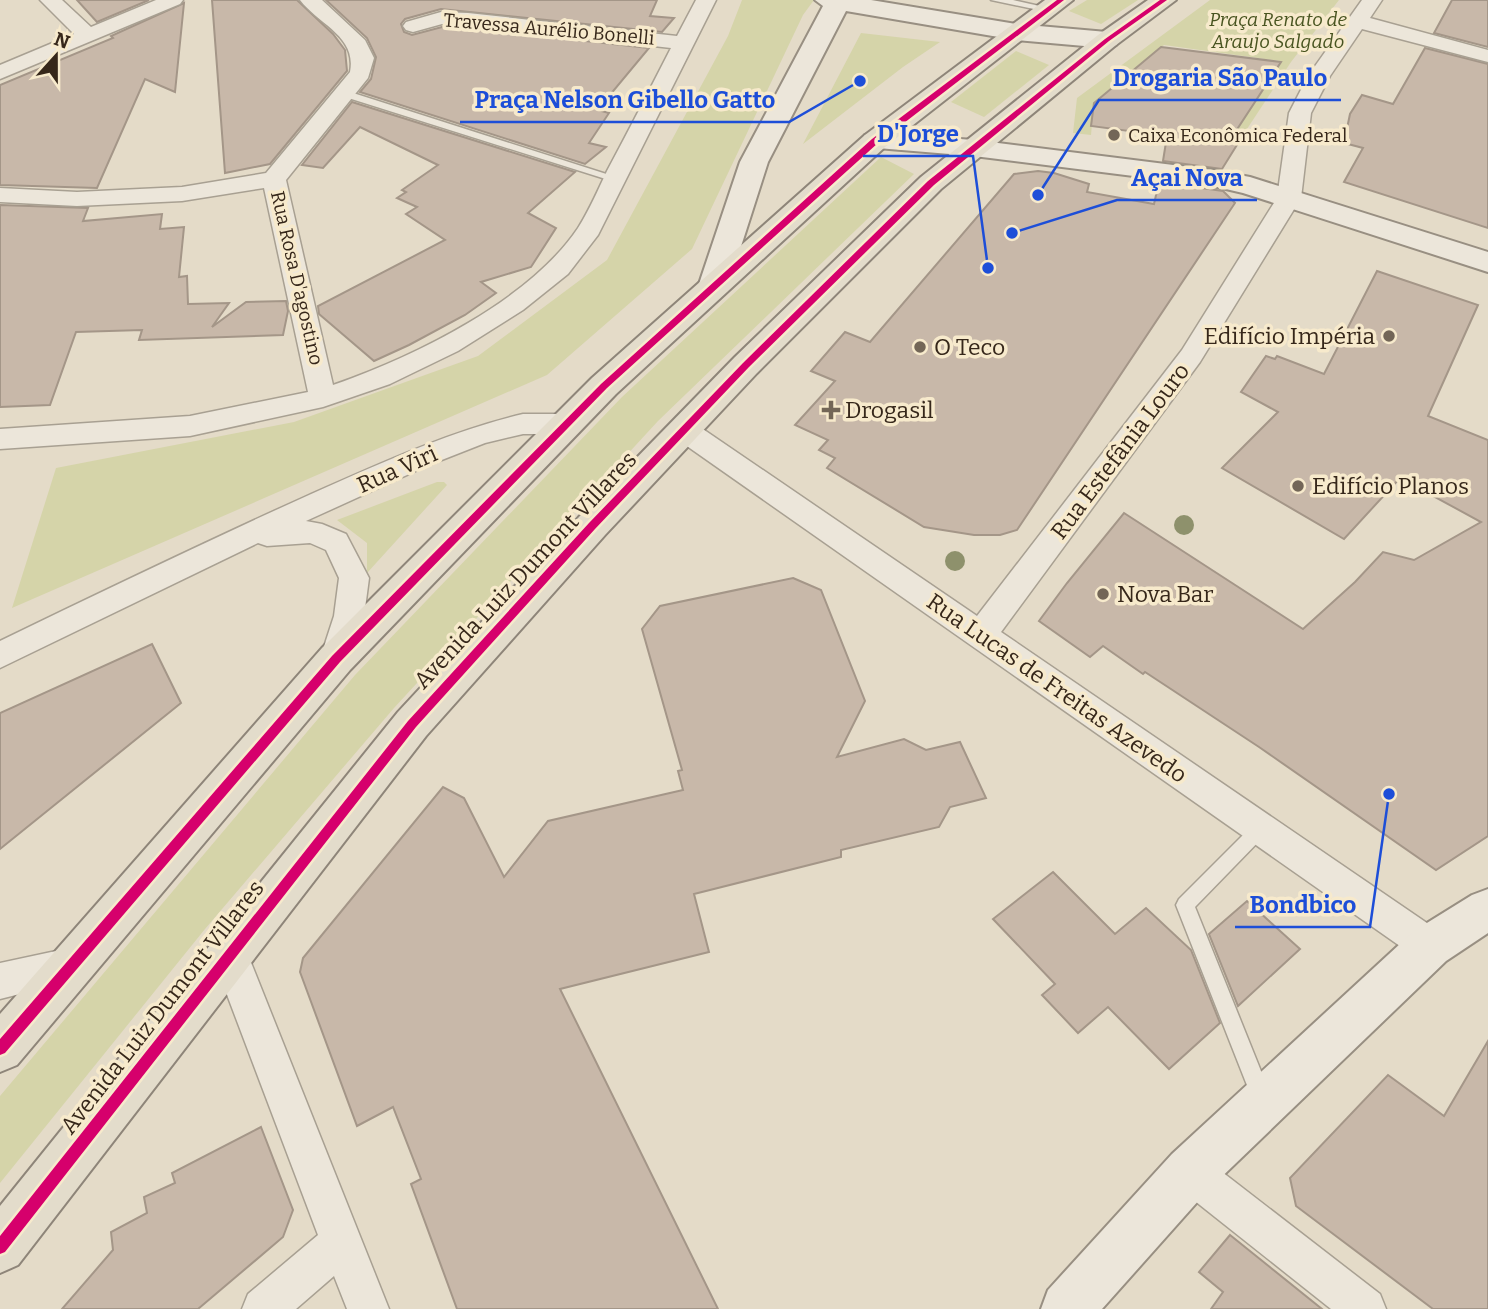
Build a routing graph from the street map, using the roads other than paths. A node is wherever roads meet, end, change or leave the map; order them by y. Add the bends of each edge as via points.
1 (50, 0) edge
2 (173, 0) edge
3 (310, 0) edge
4 (706, 0) edge
5 (996, 0) edge
6 (1164, 0) edge
7 (1372, 0) edge
8 (835, 1) edge
9 (1054, 5) edge
10 (1357, 21) junction
11 (413, 26) dead end
12 (1016, 32) junction
13 (88, 36) junction
14 (1107, 40) junction
15 (686, 43) junction
16 (1488, 56) edge
17 (0, 73) edge
18 (346, 94) junction
19 (874, 141) junction
20 (974, 148) junction
21 (274, 179) junction
22 (615, 179) junction
23 (0, 195) edge
24 (1289, 198) junction
25 (1488, 262) edge
26 (713, 287) junction
27 (323, 398) junction
28 (567, 424) junction
29 (684, 430) junction
30 (0, 439) edge
31 (235, 541) junction
32 (981, 635) junction
33 (0, 655) edge
34 (337, 659) junction
35 (1260, 829) junction
36 (1488, 909) edge
37 (1430, 946) junction
38 (230, 955) junction
39 (70, 966) junction
40 (0, 981) edge
41 (0, 1049) edge
42 (1264, 1102) junction
43 (1190, 1172) junction
44 (342, 1242) junction
45 (0, 1247) edge
46 (263, 1309) edge
47 (368, 1309) edge
48 (1067, 1309) edge
49 (1365, 1309) edge

1 - 13 street
2 - 13 street
3 - 18 street, Rua Rosa D'agostino via 358,44 363,58 360,74
4 - 15 street
5 - 9 lane
6 - 14 main road, Avenida Luiz Dumont Villares
7 - 10 street, Rua Estefânia Louro
8 - 12 street
8 - 26 street via 754,162
9 - 12 main road
10 - 16 street
10 - 24 street, Rua Estefânia Louro via 1320,74 1300,113
11 - 15 street, Travessa Aurélio Bonelli via 440,18 468,19
12 - 14 street
12 - 19 main road
13 - 17 street
14 - 20 main road, Avenida Luiz Dumont Villares
15 - 22 street
18 - 21 street, Rua Rosa D'agostino
18 - 22 lane
19 - 20 street
19 - 26 main road
20 - 24 street via 1213,178
20 - 29 main road, Avenida Luiz Dumont Villares via 906,207
21 - 23 street via 183,194 77,199
21 - 27 street, Rua Rosa D'agostino
22 - 27 street via 589,230 559,268 514,304 417,362
24 - 25 street
24 - 32 street, Rua Estefânia Louro via 1191,356
26 - 28 main road
27 - 30 street via 190,426
28 - 31 street, Rua Viri via 523,424 478,435
28 - 34 main road
29 - 32 street, Rua Lucas de Freitas Azevedo
29 - 38 main road, Avenida Luiz Dumont Villares via 412,724
31 - 33 street, Rua Viri
31 - 34 street, Rua Viri via 312,531 336,542 354,578
32 - 35 street, Rua Lucas de Freitas Azevedo
34 - 39 main road
35 - 37 street, Rua Lucas de Freitas Azevedo
35 - 42 lane via 1185,905
36 - 37 street
37 - 42 street
38 - 44 street
38 - 45 main road, Avenida Luiz Dumont Villares
39 - 40 street
39 - 41 main road
42 - 43 street
43 - 48 street
43 - 49 street
44 - 46 street
44 - 47 street

